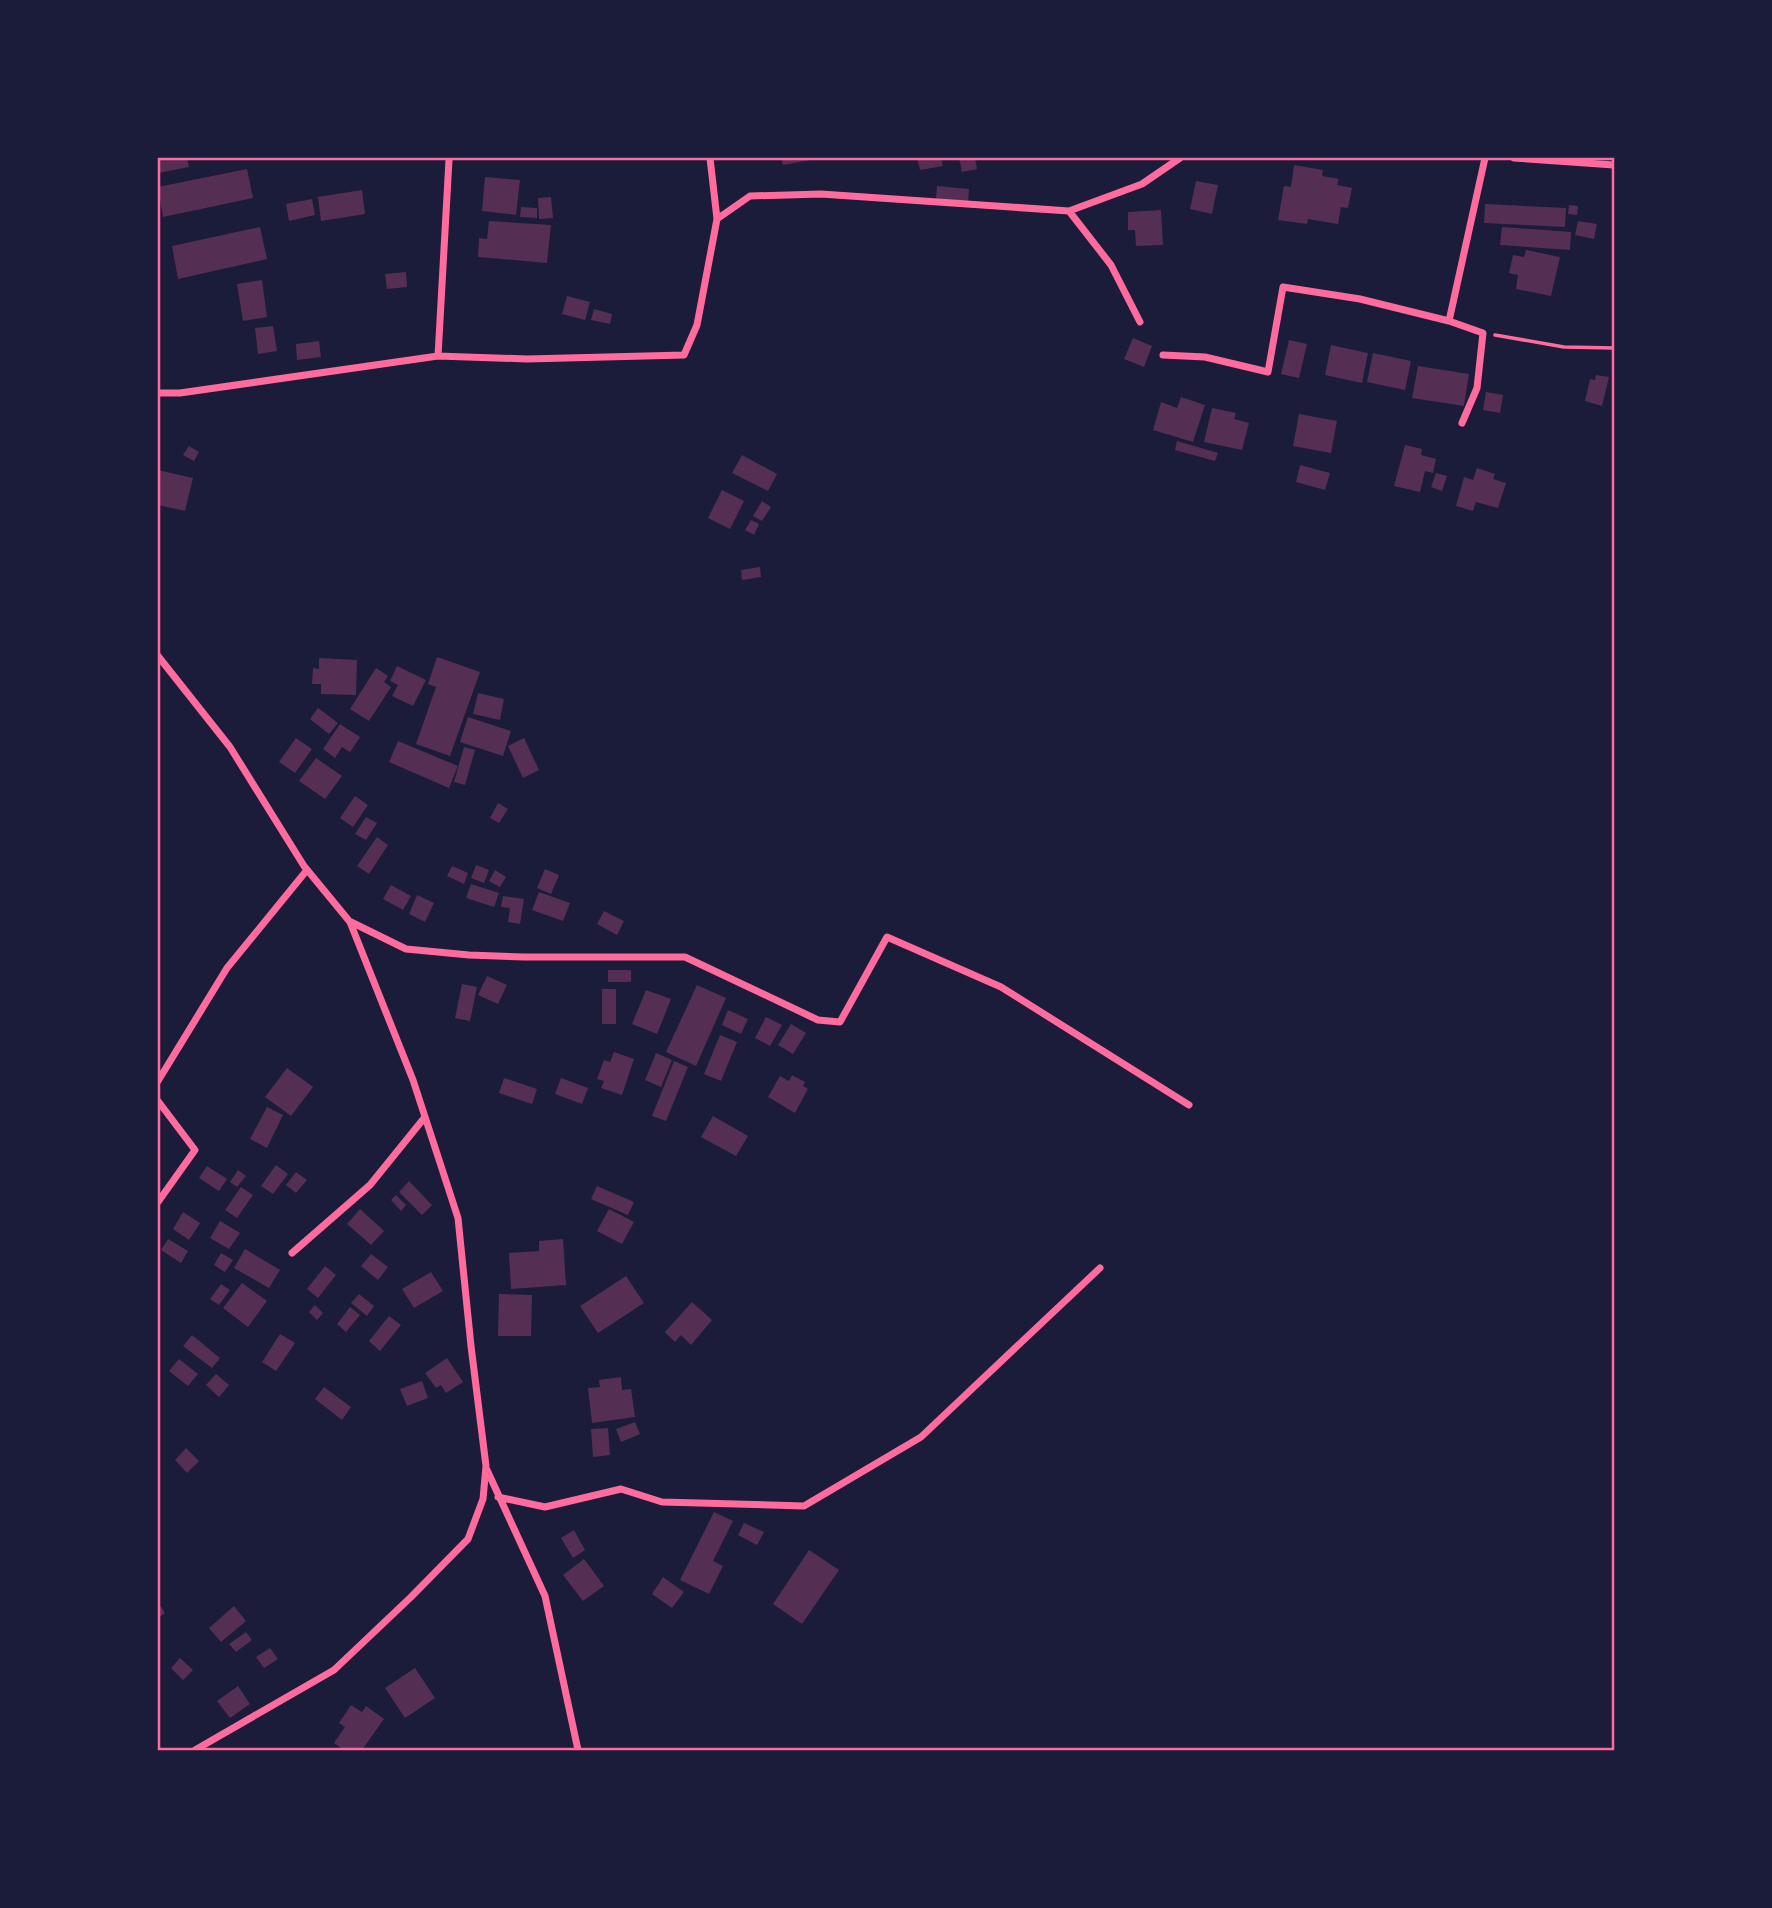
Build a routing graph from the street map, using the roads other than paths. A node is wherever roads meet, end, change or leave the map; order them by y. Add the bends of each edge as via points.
1 (710, 158) edge
2 (1180, 158) edge
3 (1485, 158) edge
4 (1514, 158) edge
5 (449, 160) dead end
6 (1615, 165) edge
7 (1069, 211) junction
8 (717, 219) junction
9 (1449, 321) junction
10 (1140, 322) dead end
11 (1163, 355) dead end
12 (438, 356) junction
13 (158, 393) edge
14 (1462, 423) dead end
15 (158, 656) edge
16 (307, 870) junction
17 (350, 922) junction
18 (158, 1081) edge
19 (158, 1101) edge
20 (1189, 1105) dead end
21 (425, 1117) junction
22 (158, 1202) edge
23 (292, 1253) dead end
24 (1100, 1268) dead end
25 (486, 1466) junction
26 (498, 1497) junction
27 (195, 1751) edge
28 (578, 1751) edge

1 - 8 street
2 - 7 street via 1142,184
3 - 9 street
4 - 6 street
5 - 12 street
7 - 8 street via 821,194 750,196
7 - 10 street via 1111,265
8 - 12 street via 697,325 684,355
9 - 11 street via 1360,299 1283,287 1268,372 1205,357
9 - 14 street via 1483,333 1477,388
12 - 13 street
15 - 16 street via 230,747
16 - 17 street
16 - 18 street via 227,968
17 - 20 street via 406,949 537,958 685,957 818,1020 841,1023 887,937 1001,987
17 - 21 street
19 - 22 street via 195,1150
21 - 23 street via 370,1185
21 - 25 street via 458,1217
24 - 26 street via 921,1437 804,1506 662,1502 621,1489 545,1507
25 - 26 street
25 - 27 street via 483,1499 468,1539 411,1597 334,1670
26 - 28 street via 545,1596

